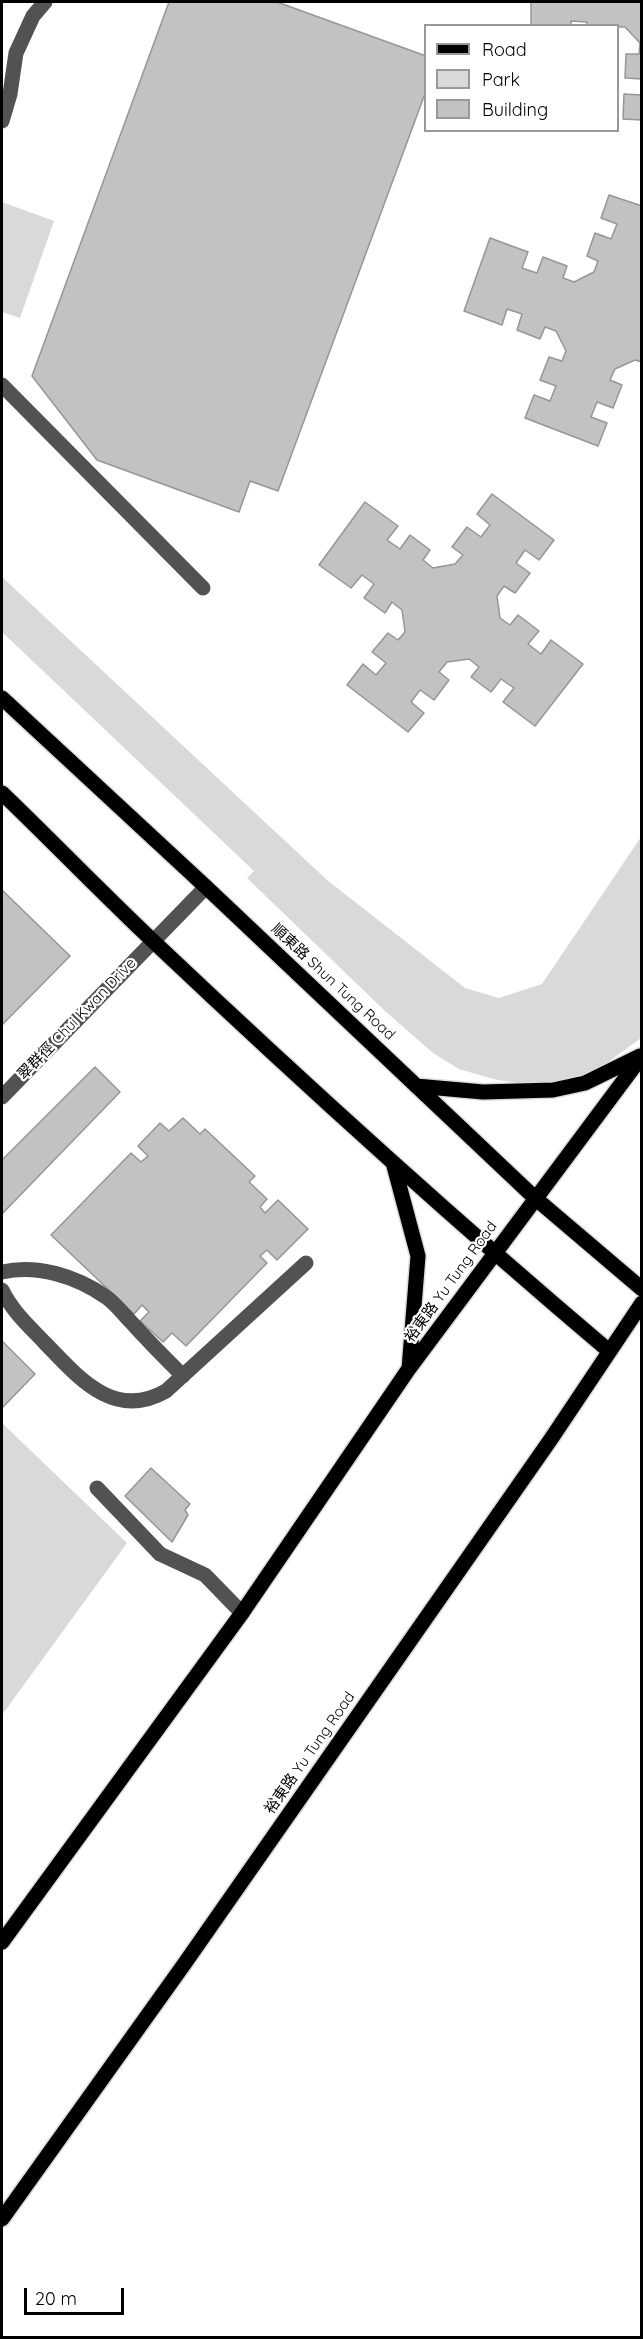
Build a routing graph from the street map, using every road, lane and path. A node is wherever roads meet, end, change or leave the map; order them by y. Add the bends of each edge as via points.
1 (45, 2) edge
2 (2, 121) edge
3 (2, 385) edge
4 (203, 588) dead end
5 (2, 698) edge
6 (2, 793) edge
7 (206, 886) junction
8 (152, 941) junction
9 (642, 1055) edge
10 (416, 1086) junction
11 (2, 1097) edge
12 (394, 1166) junction
13 (536, 1198) junction
14 (495, 1255) junction
15 (306, 1263) dead end
16 (2, 1272) edge
17 (642, 1289) edge
18 (2, 1290) edge
19 (642, 1303) edge
20 (609, 1351) junction
21 (408, 1370) junction
22 (183, 1376) junction
23 (97, 1488) dead end
24 (242, 1613) junction
25 (2, 1942) edge
26 (2, 2219) edge

1 - 2 street via 33,16 16,53
3 - 4 street
5 - 7 main road, 順東路 Shun Tung Road
6 - 8 main road
7 - 8 street, 翠群徑 Chui Kwan Drive
7 - 10 main road, 順東路 Shun Tung Road
8 - 11 street, 翠群徑 Chui Kwan Drive
8 - 12 main road
9 - 10 main road via 585,1083 553,1090 483,1092
9 - 13 main road, 裕東路 Yu Tung Road
10 - 13 main road, 順東路 Shun Tung Road
12 - 14 main road
12 - 21 main road via 418,1256
13 - 14 main road, 裕東路 Yu Tung Road
13 - 17 main road, 順東路 Shun Tung Road
14 - 20 main road
14 - 21 main road, 裕東路 Yu Tung Road
15 - 22 street
16 - 22 street via 35,1269 82,1283 108,1298
18 - 22 street via 11,1307 84,1383 107,1396 120,1400 154,1397
19 - 20 main road, 裕東路 Yu Tung Road
20 - 26 main road, 裕東路 Yu Tung Road via 206,1934
21 - 24 main road, 裕東路 Yu Tung Road
23 - 24 street via 160,1554 205,1575
24 - 25 main road, 裕東路 Yu Tung Road

